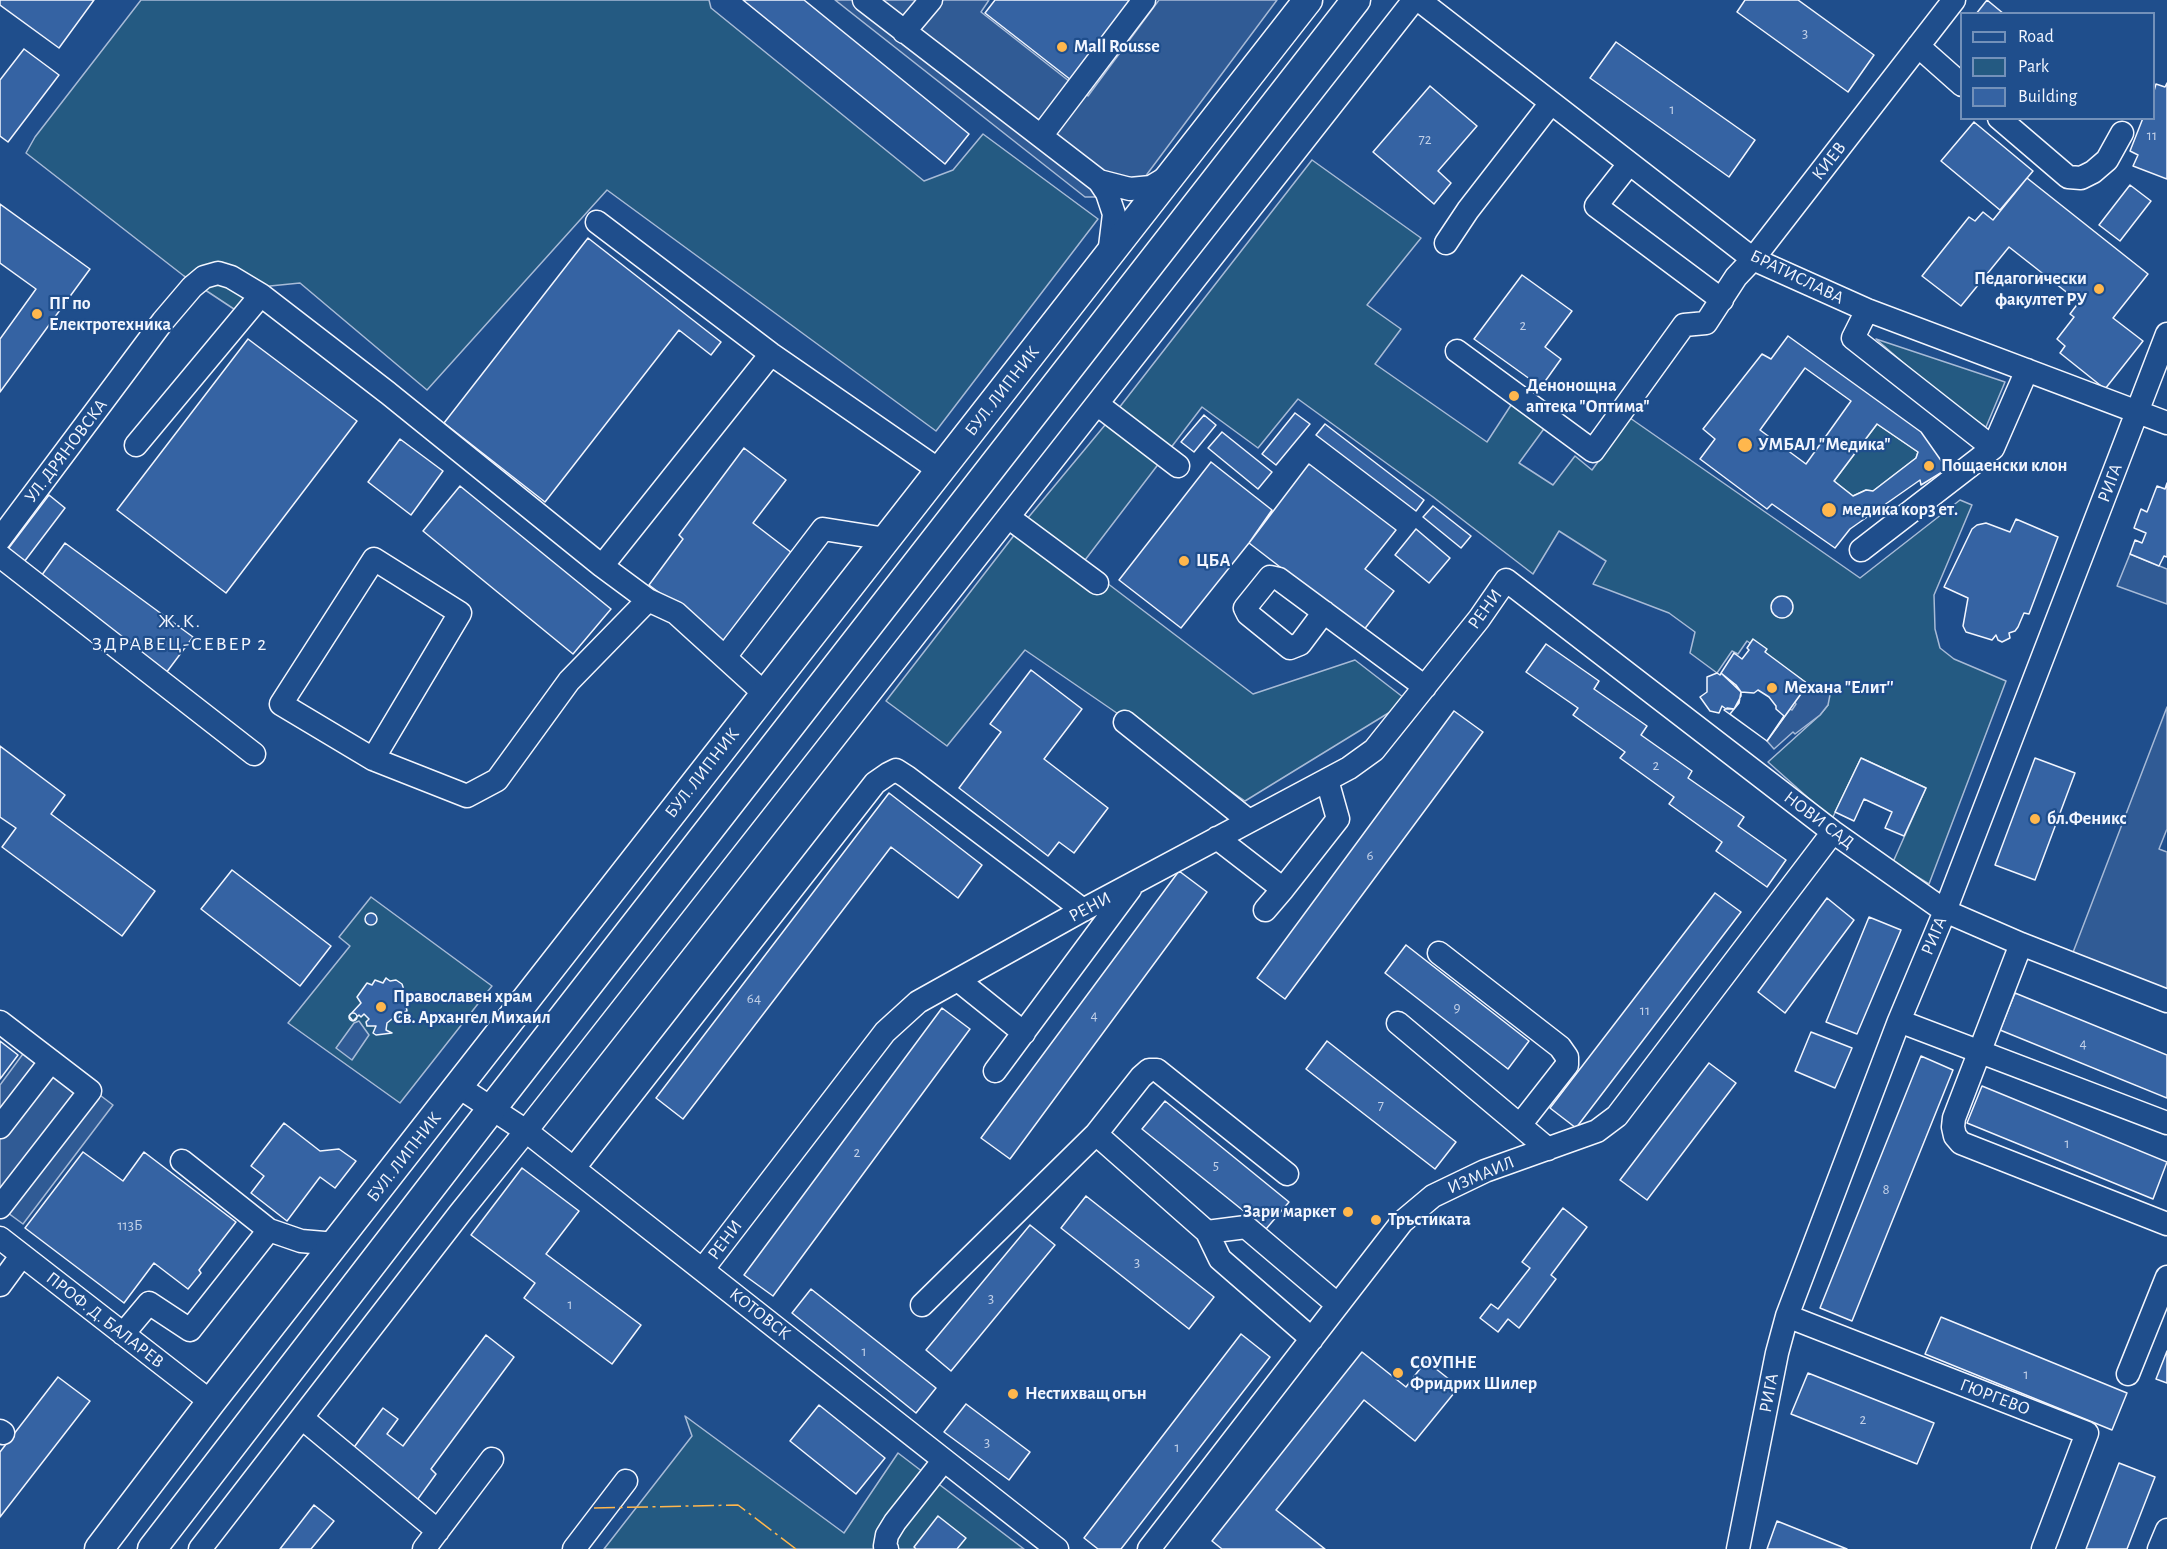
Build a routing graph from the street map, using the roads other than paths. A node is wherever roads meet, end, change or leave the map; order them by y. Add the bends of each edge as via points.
1 (864, 0) edge
2 (931, 0) edge
3 (1144, 0) edge
4 (1308, 0) edge
5 (1356, 0) edge
6 (1416, 0) edge
7 (1954, 0) edge
8 (904, 32) junction
9 (1918, 46) junction
10 (1960, 83) edge
11 (1551, 103) junction
12 (2001, 120) edge
13 (2122, 133) dead end
14 (1041, 136) junction
15 (1629, 164) junction
16 (1172, 174) junction
17 (1099, 181) junction
18 (597, 222) dead end
19 (1446, 243) dead end
20 (1109, 255) junction
21 (1753, 259) junction
22 (261, 295) junction
23 (1722, 300) junction
24 (1867, 310) junction
25 (2167, 334) edge
26 (1457, 351) dead end
27 (771, 354) junction
28 (2027, 370) junction
29 (1097, 404) junction
30 (2137, 412) junction
31 (2167, 423) edge
32 (136, 445) dead end
33 (1993, 448) junction
34 (1178, 466) dead end
35 (939, 470) junction
36 (1008, 517) junction
37 (0, 539) edge
38 (886, 539) junction
39 (1861, 550) dead end
40 (0, 556) edge
41 (603, 566) junction
42 (1506, 580) joint
43 (1097, 583) dead end
44 (648, 600) junction
45 (1324, 612) dead end
46 (725, 657) junction
47 (1425, 687) junction
48 (764, 693) junction
49 (1125, 722) dead end
50 (254, 754) dead end
51 (374, 759) junction
52 (1327, 780) junction
53 (1249, 821) junction
54 (1833, 832) junction
55 (1217, 838) junction
56 (1135, 883) junction
57 (1283, 889) junction
58 (1083, 910) junction
59 (1265, 910) dead end
60 (1945, 911) junction
61 (2021, 944) junction
62 (1439, 953) dead end
63 (958, 980) junction
64 (2167, 1001) edge
65 (1899, 1021) junction
66 (0, 1022) edge
67 (1398, 1023) dead end
68 (1024, 1033) junction
69 (1979, 1052) junction
70 (51, 1061) junction
71 (995, 1071) dead end
72 (459, 1087) junction
73 (492, 1107) junction
74 (2167, 1122) edge
75 (1520, 1125) junction
76 (0, 1127) edge
77 (526, 1131) junction
78 (1096, 1134) junction
79 (1548, 1149) junction
80 (182, 1161) dead end
81 (574, 1168) junction
82 (1287, 1174) dead end
83 (7, 1183) edge
84 (0, 1208) edge
85 (2167, 1224) edge
86 (269, 1230) junction
87 (1207, 1232) junction
88 (0, 1238) edge
89 (336, 1244) junction
90 (22, 1255) junction
91 (703, 1269) junction
92 (2167, 1277) edge
93 (0, 1285) edge
94 (922, 1305) dead end
95 (1338, 1305) junction
96 (1787, 1316) junction
97 (123, 1334) junction
98 (1312, 1339) junction
99 (2128, 1374) dead end
100 (211, 1402) junction
101 (302, 1418) junction
102 (492, 1459) dead end
103 (944, 1460) junction
104 (626, 1480) dead end
105 (2167, 1530) edge
106 (438, 1531) junction
107 (160, 1546) edge
108 (99, 1549) edge
109 (201, 1549) edge
110 (424, 1549) edge
111 (574, 1549) edge
112 (887, 1549) edge
113 (1057, 1549) edge
114 (1149, 1549) edge
115 (1738, 1549) edge
116 (2043, 1549) edge
117 (2160, 1549) edge

1 - 8 street
2 - 8 street
3 - 14 street
4 - 16 main road, БУЛ. ЛИПНИК
5 - 73 main road
6 - 11 street, БРАТИСЛАВА
6 - 29 street
7 - 9 street, КИЕВ
8 - 14 street
9 - 10 street
9 - 21 street, КИЕВ
11 - 15 street, БРАТИСЛАВА
11 - 19 street
12 - 13 street via 2068,177 2081,178 2093,172 2107,160
14 - 17 street
15 - 21 street, БРАТИСЛАВА
15 - 23 street via 1596,206
16 - 17 street via 1151,187 1130,189
16 - 20 main road, БУЛ. ЛИПНИК
17 - 20 street via 1114,214
18 - 27 street
20 - 35 main road, БУЛ. ЛИПНИК
21 - 23 street, КИЕВ
21 - 24 street, БРАТИСЛАВА
22 - 32 street
22 - 37 street, УЛ. ДРЯНОВСКА via 218,273 204,277 192,287 131,362
22 - 41 street, УЛ. ДРЯНОВСКА
23 - 26 street, КИЕВ via 1706,323 1684,325 1593,451
24 - 28 street, БРАТИСЛАВА
24 - 33 street via 1853,338
25 - 30 street, РИГА
27 - 35 street
27 - 41 street
28 - 30 street, БРАТИСЛАВА
28 - 33 street
29 - 34 street
29 - 36 street
30 - 31 street, БРАТИСЛАВА
30 - 60 street, РИГА
33 - 39 street
35 - 38 main road, БУЛ. ЛИПНИК
36 - 43 street
36 - 77 street
38 - 46 street via 823,529
38 - 48 main road, БУЛ. ЛИПНИК
40 - 50 street
41 - 44 street, УЛ. ДРЯНОВСКА
42 - 47 street, РЕНИ
42 - 54 street, НОВИ САД
44 - 46 street, УЛ. ДРЯНОВСКА via 676,613
44 - 51 street via 569,681 497,780 467,796
45 - 47 street
46 - 48 street, УЛ. ДРЯНОВСКА
47 - 52 street, РЕНИ via 1374,750
48 - 72 main road, БУЛ. ЛИПНИК
49 - 53 street
51 - 51 street via 281,704 374,559 460,613
52 - 53 street, РЕНИ
52 - 57 street via 1338,819
53 - 55 street, РЕНИ
54 - 60 street, НОВИ САД
54 - 79 street, ИЗМАИЛ via 1617,1116 1598,1131
55 - 56 street, РЕНИ
55 - 57 street
56 - 58 street, РЕНИ
56 - 68 street
57 - 59 street
58 - 63 street, РЕНИ
58 - 81 street via 907,777 896,770 888,774 875,783
60 - 61 street, НОВИ САД
60 - 65 street, РИГА
61 - 64 street, НОВИ САД
61 - 69 street
62 - 75 street via 1560,1047 1567,1057 1567,1065
63 - 68 street
63 - 91 street, РЕНИ via 918,1002 885,1032
65 - 69 street
65 - 96 street, РИГА
66 - 70 street
67 - 75 street
68 - 71 street
69 - 74 street
69 - 85 street via 1954,1118 1955,1136 1961,1143
70 - 76 street
70 - 83 street via 90,1091
72 - 73 street, КОТОВСК
72 - 89 main road, БУЛ. ЛИПНИК
73 - 77 street, КОТОВСК
73 - 107 main road
75 - 79 street
77 - 81 street, КОТОВСК
77 - 101 street
78 - 82 street via 1142,1077 1149,1070 1157,1070
78 - 87 street
78 - 94 street
79 - 95 street, ИЗМАИЛ via 1485,1170 1433,1196 1402,1222
80 - 86 street
81 - 91 street, КОТОВСК
83 - 84 street
86 - 89 street via 301,1241
86 - 97 street via 190,1330 148,1303
87 - 95 street via 1245,1227
87 - 98 street via 1220,1259
88 - 90 street, ПРОФ. Д. БАЛАРЕВ
89 - 100 main road, БУЛ. ЛИПНИК
90 - 93 street
90 - 97 street, ПРОФ. Д. БАЛАРЕВ
91 - 103 street, КОТОВСК
92 - 99 street
95 - 98 street, ИЗМАИЛ
96 - 115 street, РИГА
96 - 116 street, ГЮРГЕВО via 2087,1433
97 - 100 street, ПРОФ. Д. БАЛАРЕВ
98 - 114 street, ИЗМАИЛ
100 - 108 main road, БУЛ. ЛИПНИК
101 - 106 street
101 - 109 street
102 - 106 street
103 - 112 street via 895,1522 887,1535
103 - 113 street, КОТОВСК
104 - 111 street
105 - 117 street
106 - 110 street

